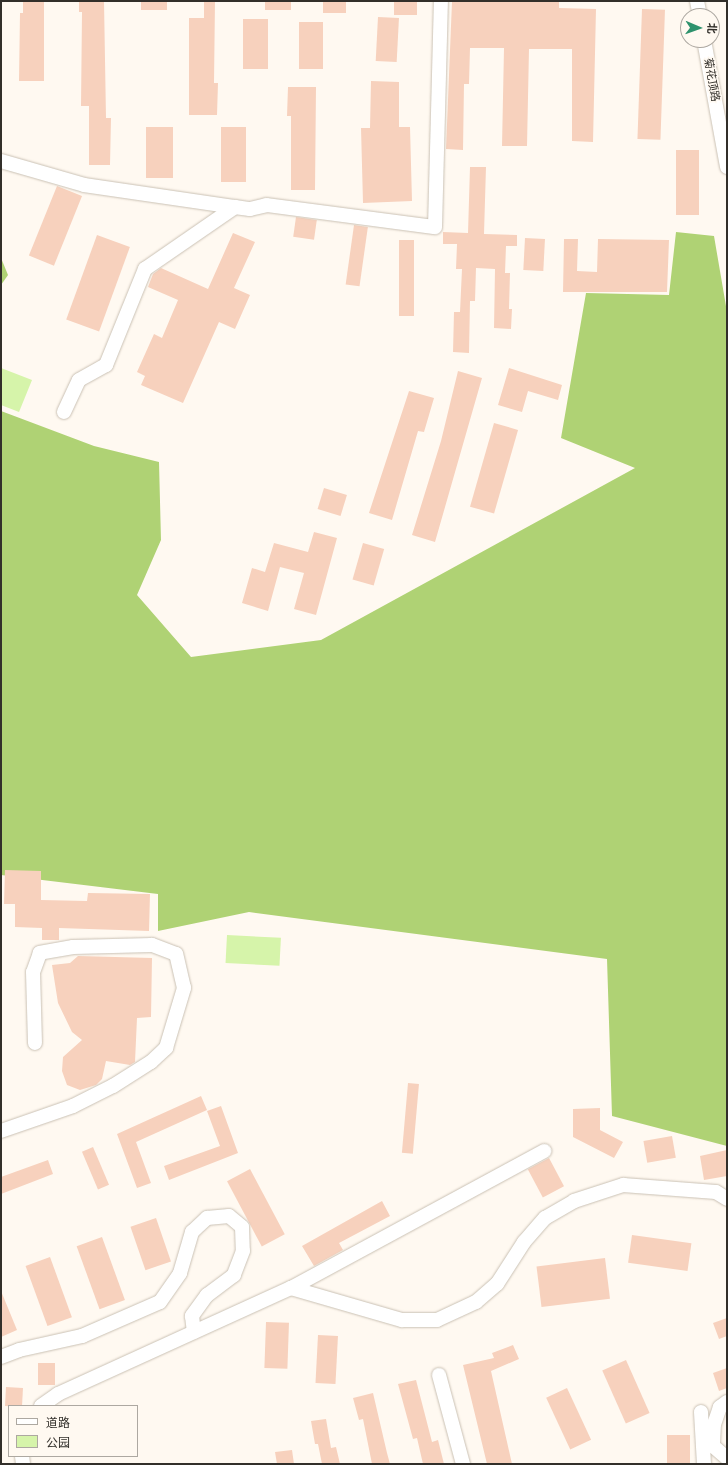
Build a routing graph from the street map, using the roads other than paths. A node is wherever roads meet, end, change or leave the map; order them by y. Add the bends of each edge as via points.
1 (441, 1) edge
2 (705, 48) edge
3 (1, 161) edge
4 (727, 167) edge
5 (235, 207) junction
6 (64, 412) dead end
7 (34, 1043) dead end
8 (3, 1127) edge
9 (544, 1151) dead end
10 (727, 1199) edge
11 (291, 1288) junction
12 (194, 1332) junction
13 (1, 1357) edge
14 (439, 1375) dead end
15 (727, 1402) edge
16 (42, 1405) edge
17 (701, 1412) dead end
18 (727, 1458) edge
19 (462, 1464) edge
20 (704, 1464) edge

1 - 5 street via 435,227 267,205 250,209
2 - 4 street, 菊花顶路
3 - 5 street via 84,185
5 - 6 street via 145,269 106,365 79,380
7 - 8 street via 33,972 40,954 73,947 152,945 176,954 184,988 166,1048 151,1062 113,1086 73,1106
9 - 11 street
10 - 11 street via 716,1192 624,1185 574,1201 545,1218 524,1242 496,1284 476,1302 437,1320 402,1320
11 - 12 street
12 - 13 street via 192,1316 208,1296 234,1275 243,1251 242,1226 229,1216 207,1218 192,1232 180,1273 160,1302 82,1336 19,1350
12 - 16 street via 58,1394
14 - 19 street
15 - 18 street via 720,1407 714,1424 713,1446
17 - 20 street

